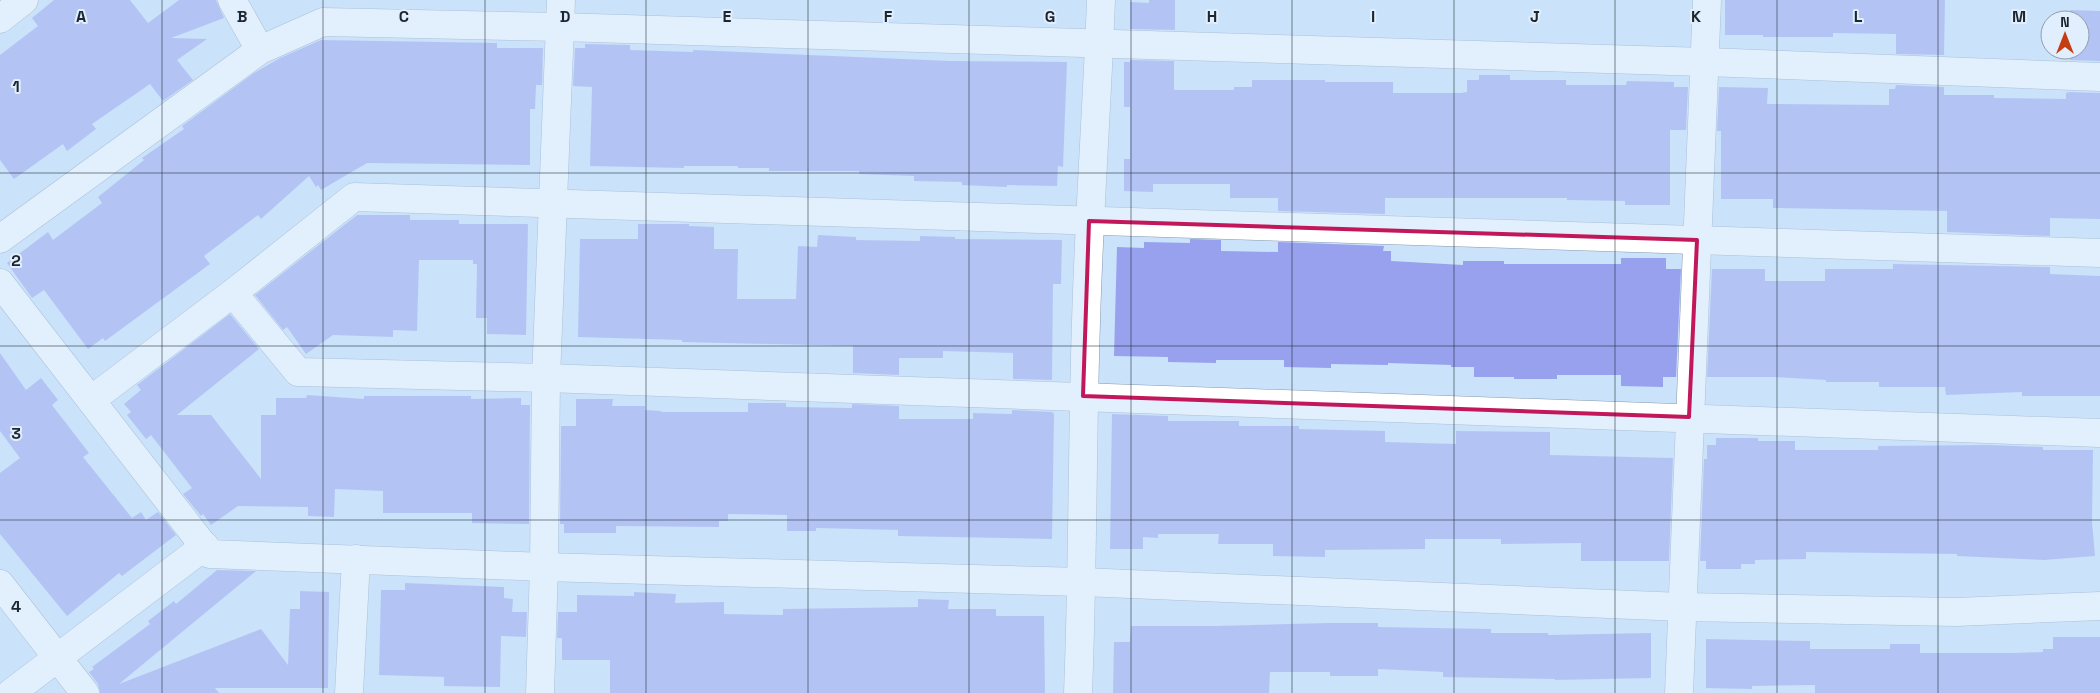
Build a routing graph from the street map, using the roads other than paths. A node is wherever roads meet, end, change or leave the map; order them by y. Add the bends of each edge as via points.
1 (24, 0) edge
2 (232, 0) edge
3 (561, 0) edge
4 (1101, 0) edge
5 (1707, 0) edge
6 (0, 19) edge
7 (560, 27) junction
8 (1099, 44) junction
9 (260, 50) junction
10 (1705, 62) junction
11 (2100, 77) edge
12 (554, 204) junction
13 (1089, 221) junction
14 (0, 239) edge
15 (1697, 240) junction
16 (2100, 253) edge
17 (0, 283) edge
18 (233, 293) junction
19 (546, 378) junction
20 (1084, 396) junction
21 (91, 400) junction
22 (1689, 418) junction
23 (2100, 433) edge
24 (205, 546) junction
25 (356, 560) junction
26 (544, 567) junction
27 (1082, 582) junction
28 (0, 584) edge
29 (2100, 606) edge
30 (1682, 607) junction
31 (57, 657) junction
32 (11, 693) edge
33 (85, 693) edge
34 (350, 693) edge
35 (540, 693) edge
36 (1078, 693) edge
37 (1679, 693) edge

1 - 6 street
2 - 9 street
3 - 7 street
4 - 8 street
5 - 10 street
7 - 8 street
7 - 9 street via 323,22
7 - 12 street
8 - 10 street
8 - 13 street
9 - 14 street
10 - 11 street
10 - 15 street
12 - 13 street
12 - 18 street via 354,196
12 - 19 street
13 - 15 street
13 - 20 street
15 - 16 street
15 - 22 street
17 - 21 street
18 - 19 street via 298,372
18 - 21 street
19 - 20 street
19 - 26 street
20 - 22 street
20 - 27 street
21 - 24 street
22 - 23 street
22 - 30 street
24 - 25 street via 210,554
24 - 31 street
25 - 26 street
25 - 34 street
26 - 27 street
26 - 35 street
27 - 30 street
27 - 36 street
28 - 31 street
29 - 30 street via 1956,612
30 - 37 street
31 - 32 street
31 - 33 street

